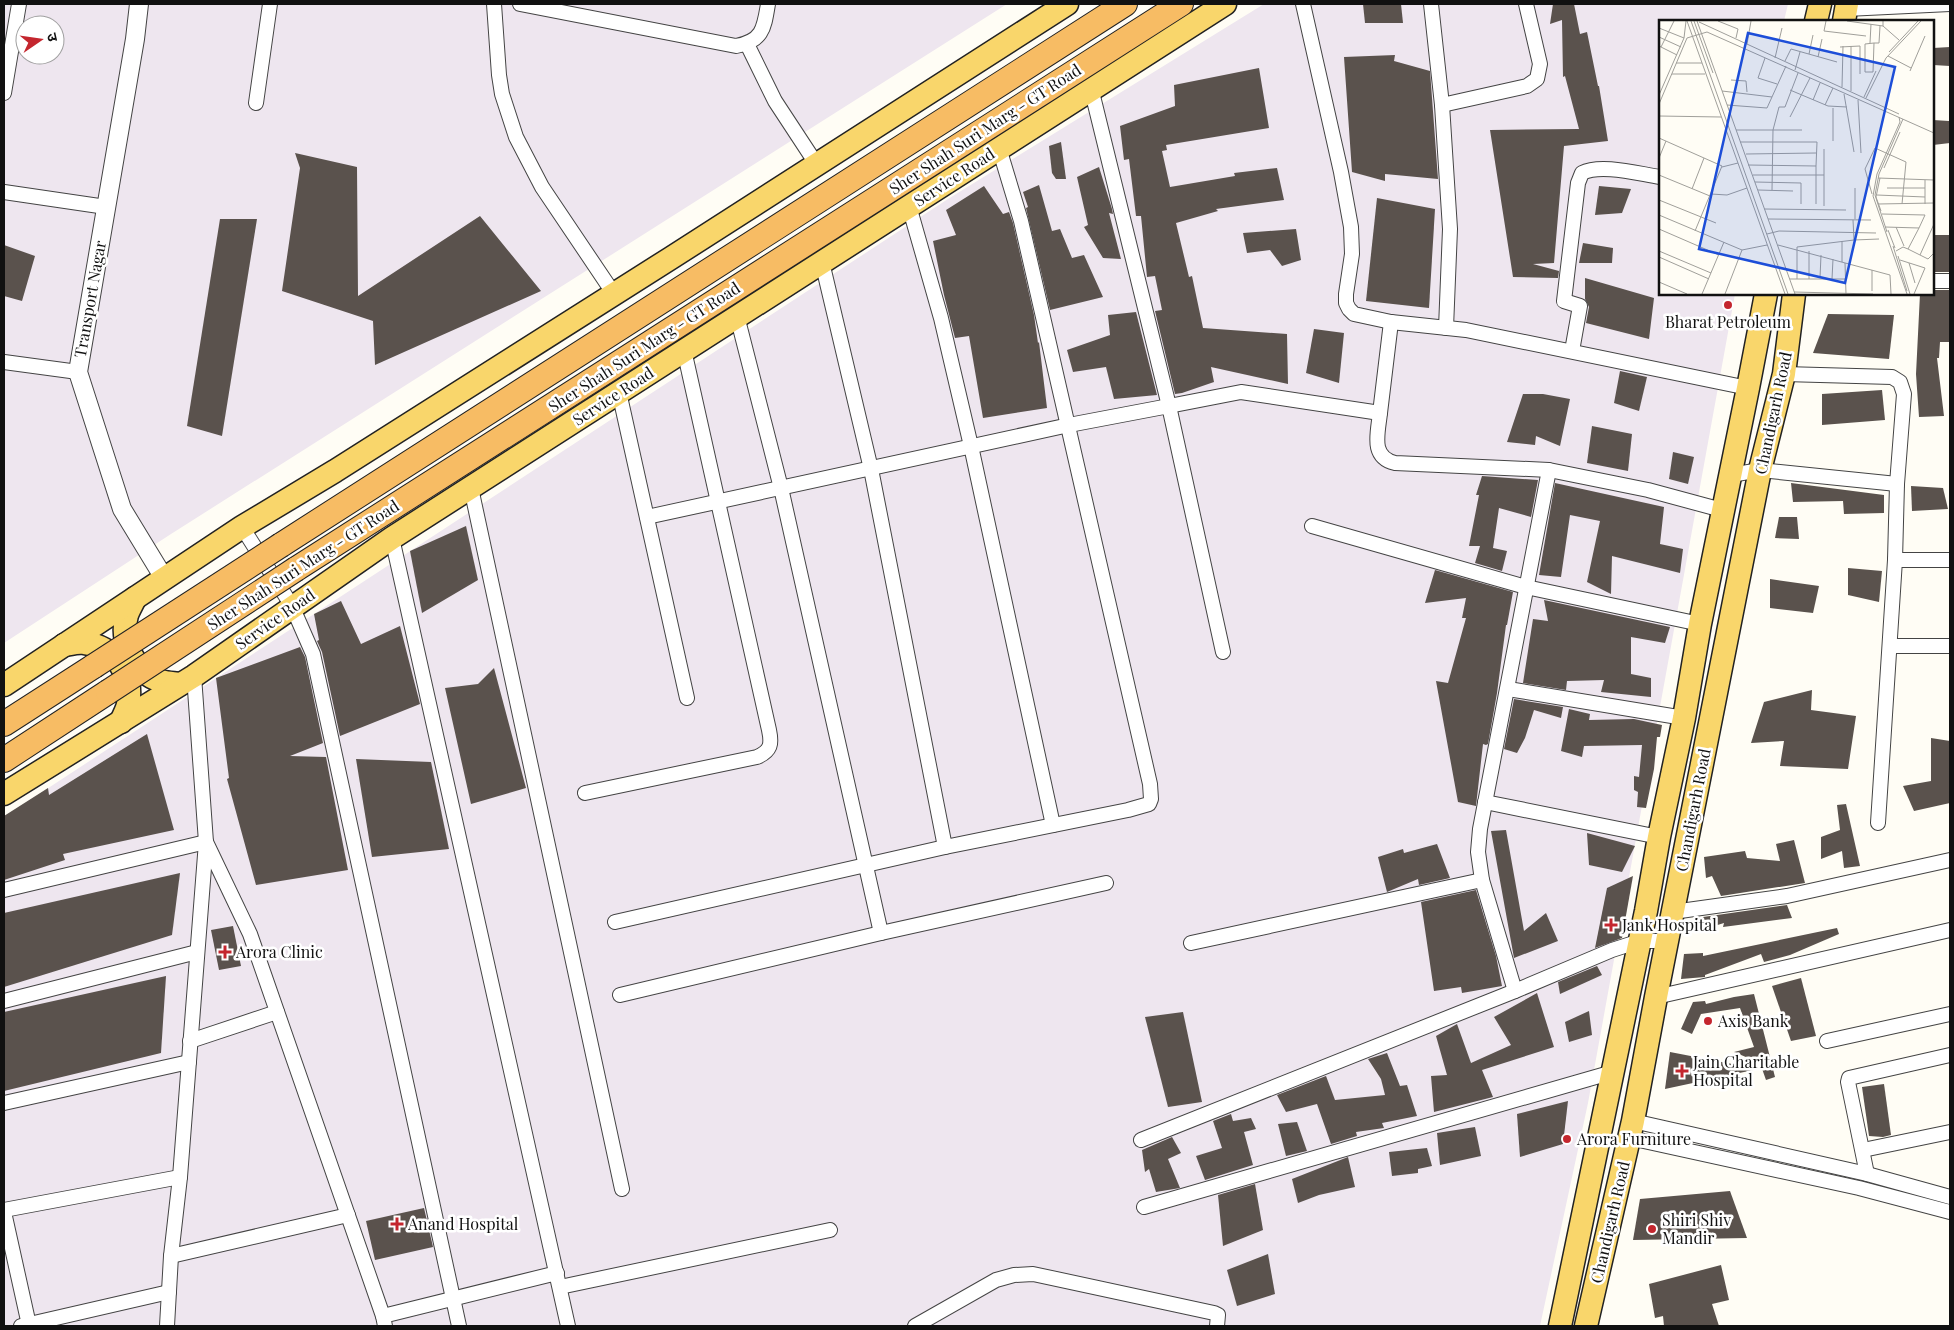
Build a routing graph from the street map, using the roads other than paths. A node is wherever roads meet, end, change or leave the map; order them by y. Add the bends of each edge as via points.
1 (19, 4) edge
2 (140, 4) edge
3 (270, 4) edge
4 (494, 4) edge
5 (520, 4) edge
6 (768, 4) edge
7 (1067, 4) edge
8 (1126, 4) edge
9 (1181, 4) edge
10 (1226, 4) edge
11 (1303, 4) edge
12 (1431, 4) edge
13 (1526, 4) edge
14 (1820, 4) edge
15 (1950, 4) edge
16 (1846, 11) edge
17 (1816, 20) edge
18 (747, 44) junction
19 (1091, 88) junction
20 (4, 93) edge
21 (256, 103) dead end
22 (1442, 105) junction
23 (999, 148) junction
24 (817, 165) junction
25 (1659, 177) edge
26 (4, 192) edge
27 (909, 206) junction
28 (106, 207) junction
29 (822, 262) junction
30 (1934, 281) edge
31 (1950, 281) edge
32 (614, 294) junction
33 (1766, 295) edge
34 (1794, 295) edge
35 (738, 316) junction
36 (1391, 322) junction
37 (1446, 328) junction
38 (684, 350) junction
39 (1572, 351) junction
40 (4, 362) edge
41 (78, 372) junction
42 (1784, 374) junction
43 (1748, 388) junction
44 (619, 392) junction
45 (1169, 406) junction
46 (1380, 413) junction
47 (1069, 425) junction
48 (971, 446) junction
49 (871, 469) junction
50 (1549, 470) junction
51 (1760, 470) junction
52 (1731, 475) junction
53 (1897, 484) junction
54 (471, 488) junction
55 (781, 488) junction
56 (719, 501) junction
57 (1722, 510) junction
58 (647, 517) junction
59 (1312, 526) dead end
60 (242, 527) junction
61 (392, 538) junction
62 (1895, 560) junction
63 (1950, 560) edge
64 (164, 578) junction
65 (1526, 587) junction
66 (135, 598) junction
67 (292, 606) junction
68 (1700, 624) junction
69 (64, 645) junction
70 (1890, 646) junction
71 (1950, 646) edge
72 (1223, 652) dead end
73 (187, 680) junction
74 (4, 685) edge
75 (1508, 689) junction
76 (687, 698) dead end
77 (1684, 718) junction
78 (120, 722) junction
79 (4, 724) edge
80 (4, 760) edge
81 (584, 793) dead end
82 (4, 794) edge
83 (1485, 802) junction
84 (1878, 823) dead end
85 (1053, 825) junction
86 (1659, 837) junction
87 (206, 842) junction
88 (945, 847) junction
89 (1950, 860) edge
90 (865, 866) junction
91 (1482, 880) junction
92 (1106, 883) dead end
93 (4, 890) edge
94 (1672, 912) junction
95 (615, 922) dead end
96 (1950, 930) edge
97 (881, 933) junction
98 (1640, 941) junction
99 (1667, 941) junction
100 (1191, 943) dead end
101 (197, 952) junction
102 (1515, 991) junction
103 (620, 995) dead end
104 (1656, 997) junction
105 (4, 1001) edge
106 (277, 1012) junction
107 (1950, 1014) edge
108 (190, 1041) junction
109 (1827, 1041) dead end
110 (1950, 1055) edge
111 (189, 1062) junction
112 (1613, 1072) junction
113 (4, 1103) edge
114 (1631, 1130) junction
115 (1950, 1132) edge
116 (1141, 1140) dead end
117 (1863, 1150) junction
118 (1867, 1174) junction
119 (180, 1177) junction
120 (622, 1189) dead end
121 (1950, 1197) edge
122 (1144, 1207) dead end
123 (4, 1211) edge
124 (1950, 1212) edge
125 (348, 1215) junction
126 (830, 1230) dead end
127 (171, 1256) junction
128 (556, 1273) junction
129 (560, 1287) junction
130 (168, 1292) junction
131 (454, 1298) junction
132 (384, 1321) edge
133 (25, 1325) edge
134 (167, 1326) edge
135 (459, 1326) edge
136 (568, 1326) edge
137 (915, 1326) edge
138 (1217, 1326) edge
139 (1560, 1326) edge
140 (1586, 1326) edge

1 - 20 street
2 - 28 street, Transport Nagar
3 - 21 street
4 - 32 street via 502,94 516,137 542,187
5 - 18 street via 736,46
6 - 18 street via 757,39
7 - 24 main road
8 - 79 highway, Sher Shah Suri Marg - GT Road, bridge
9 - 80 highway, Sher Shah Suri Marg - GT Road, bridge via 296,569
10 - 19 main road, Service Road
11 - 36 street via 1351,227 1352,254 1346,304 1354,314
12 - 22 street
13 - 22 street via 1540,64 1538,79 1527,86
14 - 17 main road
15 - 16 street
18 - 24 street via 775,101
19 - 23 main road, Service Road
19 - 45 street
22 - 37 street via 1450,229
23 - 27 main road, Service Road
23 - 47 street via 1020,220
24 - 32 main road
25 - 39 street via 1603,169 1582,173 1578,183 1564,301 1580,306
26 - 28 street
27 - 29 main road, Service Road
27 - 48 street via 941,318
28 - 41 street, Transport Nagar
29 - 35 main road, Service Road
29 - 49 street
30 - 31 street
32 - 60 main road
33 - 43 main road, Chandigarh Road
34 - 42 main road, Chandigarh Road
35 - 38 main road, Service Road
35 - 55 street
36 - 37 street
36 - 46 street
37 - 39 street
38 - 44 main road, Service Road
38 - 56 street
39 - 43 street
40 - 41 street
41 - 64 street, Transport Nagar via 122,509
42 - 51 main road, Chandigarh Road
42 - 53 street via 1892,377 1900,382 1904,406
43 - 52 main road, Chandigarh Road
44 - 54 main road, Service Road
44 - 58 street
45 - 46 street via 1241,392
45 - 47 street
45 - 72 street
46 - 50 street via 1377,443 1386,461
47 - 48 street
47 - 85 street via 1151,799 1142,807
48 - 49 street
48 - 85 street
49 - 55 street
49 - 88 street
50 - 57 street via 1648,490
50 - 65 street
51 - 52 street
51 - 53 street
51 - 94 main road, Chandigarh Road
52 - 57 main road, Chandigarh Road
53 - 62 street
54 - 61 main road, Service Road
54 - 120 street
55 - 56 street
55 - 90 street
56 - 58 street
56 - 81 street via 770,747 757,757
57 - 68 main road, Chandigarh Road
58 - 76 street
59 - 65 street
60 - 64 main road
60 - 67 street
61 - 67 main road, Service Road
61 - 128 street
62 - 63 street
62 - 70 street
64 - 66 main road
65 - 68 street
65 - 75 street
66 - 69 main road
66 - 73 main road via 126,616 125,636 130,655 143,671 160,681
67 - 73 main road, Service Road
67 - 131 street via 313,654
68 - 77 main road, Chandigarh Road
69 - 74 main road
69 - 78 main road via 82,642 100,646 125,670 130,688 128,705
70 - 71 street
70 - 84 street
73 - 78 main road, Service Road
73 - 87 street
75 - 77 street
75 - 83 street
77 - 86 main road, Chandigarh Road
78 - 82 main road, Service Road
83 - 86 street
83 - 91 street via 1478,852
85 - 88 street
86 - 98 main road, Chandigarh Road
87 - 93 street
87 - 101 street
87 - 106 street via 250,934
88 - 90 street
89 - 94 street via 1787,896
90 - 95 street
90 - 97 street
91 - 100 street
91 - 102 street
92 - 97 street
94 - 99 main road, Chandigarh Road
96 - 104 street
97 - 103 street
98 - 99 street
98 - 102 street
98 - 112 main road, Chandigarh Road
99 - 104 main road, Chandigarh Road
101 - 105 street
101 - 108 street
102 - 116 street
104 - 114 main road, Chandigarh Road
106 - 108 street
106 - 125 street
107 - 109 street
108 - 111 street
110 - 117 street via 1849,1078
111 - 113 street
111 - 119 street
112 - 122 street
112 - 139 main road, Chandigarh Road
114 - 118 street
114 - 124 street
114 - 140 main road, Chandigarh Road
115 - 117 street
117 - 118 street
118 - 121 street
119 - 123 street
119 - 127 street
123 - 133 street
125 - 127 street
125 - 132 street
126 - 129 street
127 - 130 street
128 - 129 street
128 - 131 street
129 - 136 street
130 - 133 street
130 - 134 street
131 - 132 street
131 - 135 street
137 - 138 street via 996,1280 1033,1274 1214,1313 1218,1315

